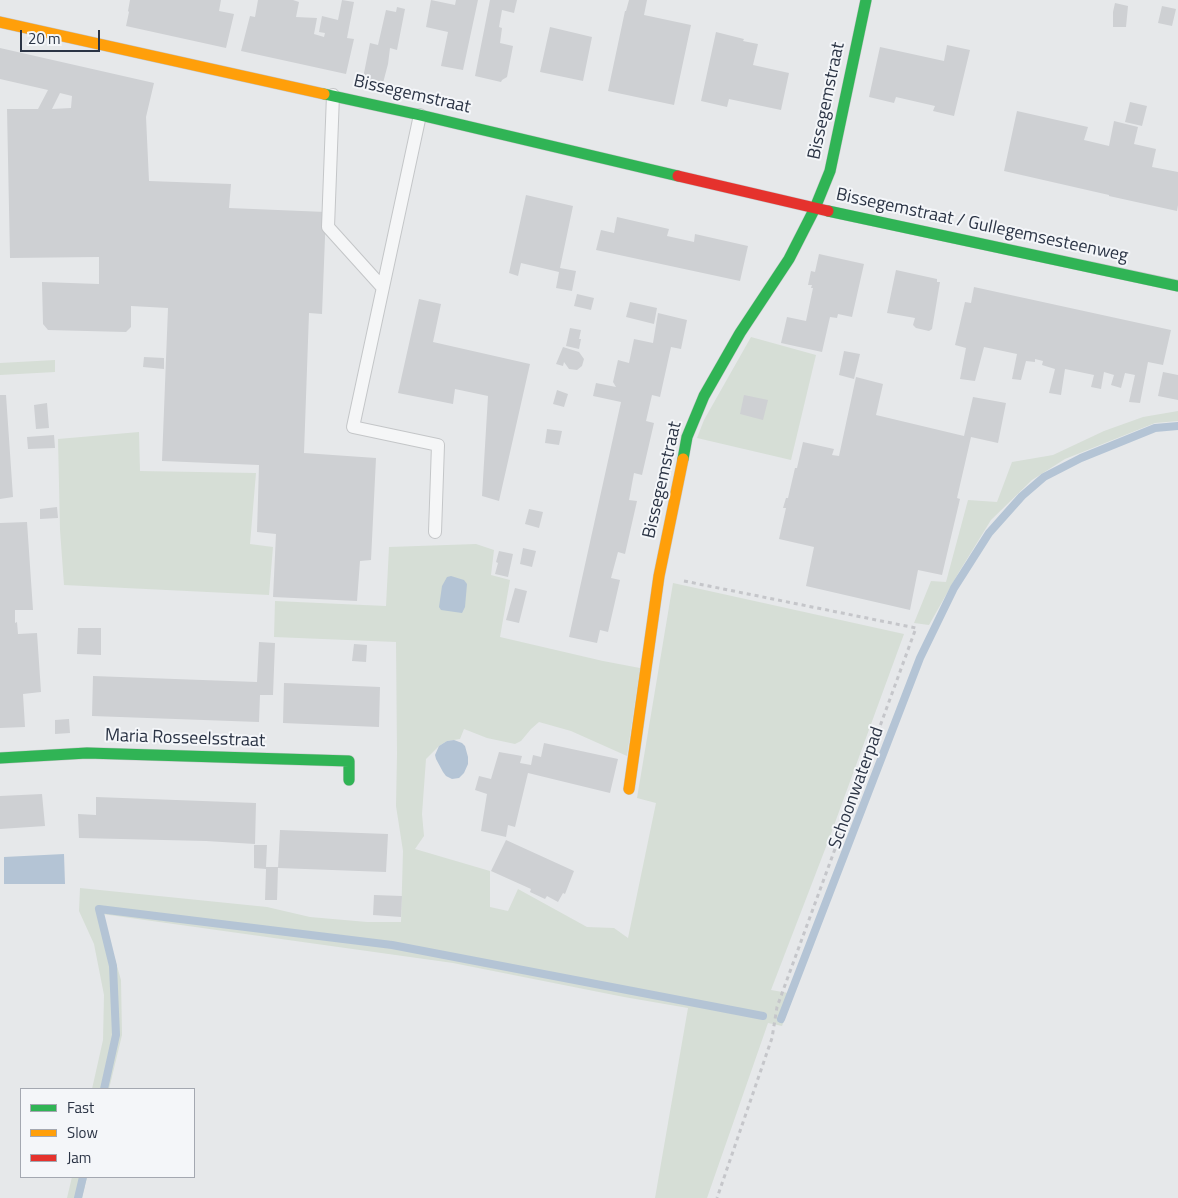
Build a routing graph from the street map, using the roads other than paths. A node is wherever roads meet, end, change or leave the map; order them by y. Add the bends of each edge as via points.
1 (866, 0) edge
2 (0, 22) edge
3 (333, 95) junction
4 (420, 115) junction
5 (815, 208) junction
6 (1178, 286) edge
7 (384, 288) junction
8 (435, 532) dead end
9 (0, 758) edge
10 (349, 780) dead end
11 (629, 789) dead end

1 - 5 street, Bissegemstraat via 830,171
2 - 3 street, Bissegemstraat
3 - 4 street, Bissegemstraat
3 - 7 lane via 328,227
4 - 5 street, Bissegemstraat
4 - 7 lane
5 - 6 street, Bissegemstraat / Gullegemsesteenweg
5 - 11 street, Bissegemstraat via 789,259 740,333 704,396 687,437 659,576
7 - 8 lane via 353,427 438,445
9 - 10 street, Maria Rosseelsstraat via 87,754 349,760

